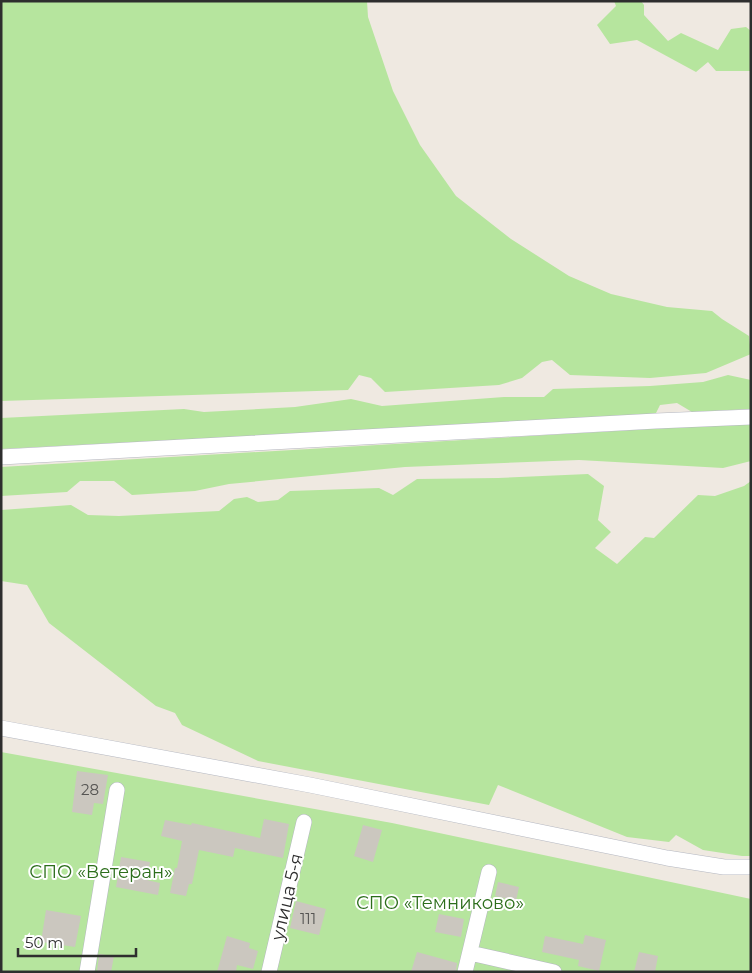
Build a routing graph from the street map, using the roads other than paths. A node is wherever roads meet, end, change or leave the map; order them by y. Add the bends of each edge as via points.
1 (751, 417) edge
2 (1, 457) edge
3 (1, 728) edge
4 (117, 790) dead end
5 (304, 822) dead end
6 (751, 867) edge
7 (489, 872) dead end
8 (470, 953) junction
9 (87, 972) edge
10 (268, 972) edge
11 (465, 972) edge
12 (554, 972) edge

1 - 2 street
3 - 6 street via 310,785 667,858 724,867
4 - 9 street
5 - 10 street, улица 5-я
7 - 8 street
8 - 11 street
8 - 12 street

